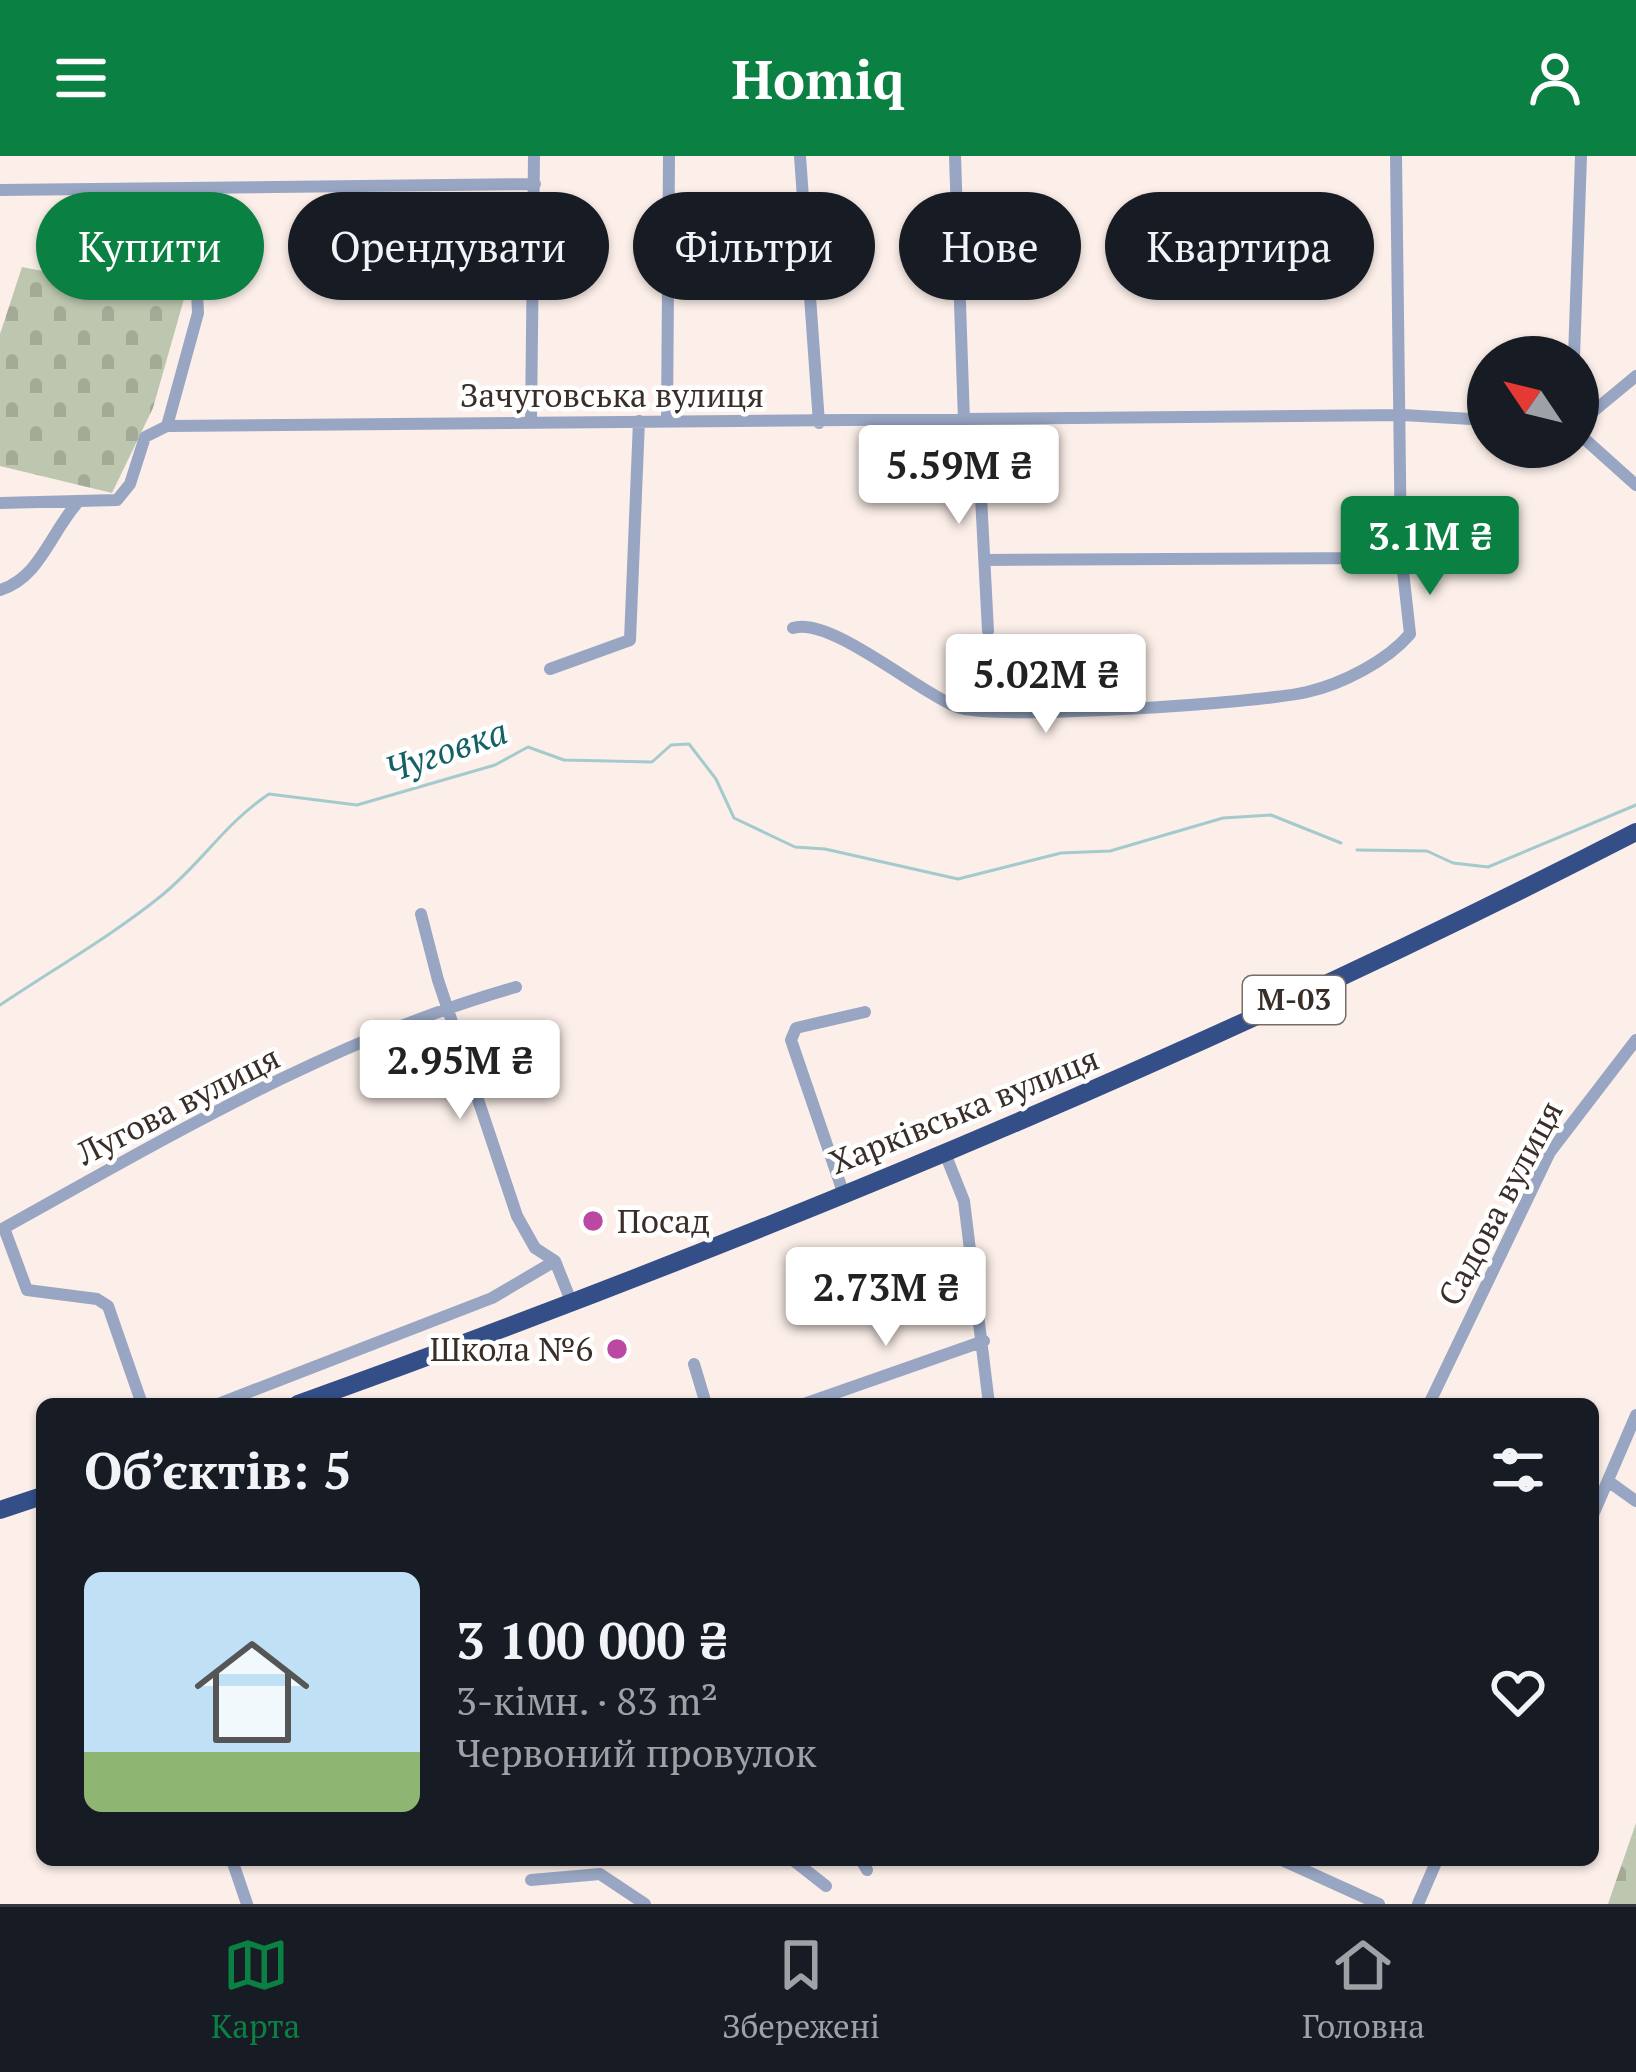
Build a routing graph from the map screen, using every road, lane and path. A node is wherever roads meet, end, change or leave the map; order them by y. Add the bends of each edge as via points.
1 (535, 156) edge
2 (669, 156) edge
3 (800, 156) edge
4 (955, 156) edge
5 (1396, 156) edge
6 (1580, 156) edge
7 (535, 184) junction
8 (192, 189) junction
9 (0, 190) edge
10 (1575, 336) edge
11 (1636, 376) edge
12 (1599, 407) edge
13 (1403, 416) junction
14 (1467, 419) edge
15 (667, 420) junction
16 (970, 420) junction
17 (532, 421) junction
18 (639, 421) junction
19 (819, 423) junction
20 (167, 426) junction
21 (1599, 452) edge
22 (1636, 485) edge
23 (79, 501) junction
24 (0, 503) edge
25 (1401, 553) junction
26 (985, 560) junction
27 (0, 590) edge
28 (794, 628) dead end
29 (988, 631) dead end
30 (550, 669) dead end
31 (1636, 832) edge
32 (422, 914) dead end
33 (516, 987) dead end
34 (450, 1008) junction
35 (865, 1012) dead end
36 (1636, 1040) edge
37 (944, 1151) junction
38 (843, 1192) junction
39 (555, 1261) junction
40 (571, 1301) junction
41 (983, 1341) junction
42 (694, 1364) dead end
43 (140, 1398) edge
44 (234, 1398) edge
45 (314, 1398) edge
46 (704, 1398) edge
47 (841, 1398) edge
48 (988, 1398) edge
49 (1433, 1398) edge
50 (1636, 1415) edge
51 (1608, 1481) junction
52 (36, 1498) edge
53 (1636, 1501) edge
54 (1599, 1502) edge
55 (0, 1510) edge
56 (234, 1866) edge
57 (801, 1866) edge
58 (1295, 1866) edge
59 (1434, 1866) edge
60 (531, 1880) dead end
61 (826, 1886) dead end
62 (247, 1904) edge
63 (645, 1904) edge
64 (1379, 1904) edge
65 (1418, 1904) edge

1 - 7 street
2 - 15 street
3 - 19 street
4 - 16 street
5 - 13 street
6 - 10 street
7 - 8 street
7 - 17 street
8 - 9 street
8 - 20 street via 198,313
11 - 12 street
13 - 14 street, Зачуговська вулиця
13 - 16 street, Зачуговська вулиця
13 - 25 street
15 - 18 street, Зачуговська вулиця
15 - 19 street, Зачуговська вулиця
16 - 19 street, Зачуговська вулиця
16 - 26 street
17 - 18 street, Зачуговська вулиця
17 - 20 street, Зачуговська вулиця
18 - 30 street via 630,640
20 - 23 street via 145,437 117,500
21 - 22 street
23 - 24 street
23 - 27 street via 37,566
25 - 26 street
25 - 28 street via 1410,634 1374,664 1308,692 972,710 823,631
26 - 29 street
31 - 37 highway, Харківська вулиця / М-03 via 1178,1055
32 - 34 street
33 - 34 street, Лугова вулиця
34 - 39 street via 518,1216 536,1248
34 - 43 street, Лугова вулиця via 281,1081 4,1228 27,1290 108,1306
35 - 38 street via 796,1028 791,1040
36 - 49 street, Садова вулиця via 1550,1152
37 - 38 highway, Харківська вулиця / М-03
37 - 41 street via 964,1202
38 - 40 highway, Харківська вулиця / М-03
39 - 40 street
39 - 44 street via 492,1298
40 - 45 highway, Харківська вулиця / М-03
41 - 47 street
41 - 48 street
42 - 46 street
50 - 51 street
51 - 53 street
51 - 54 street
52 - 55 highway
56 - 62 street
57 - 61 street
58 - 64 street
59 - 65 street
60 - 63 street via 600,1874

